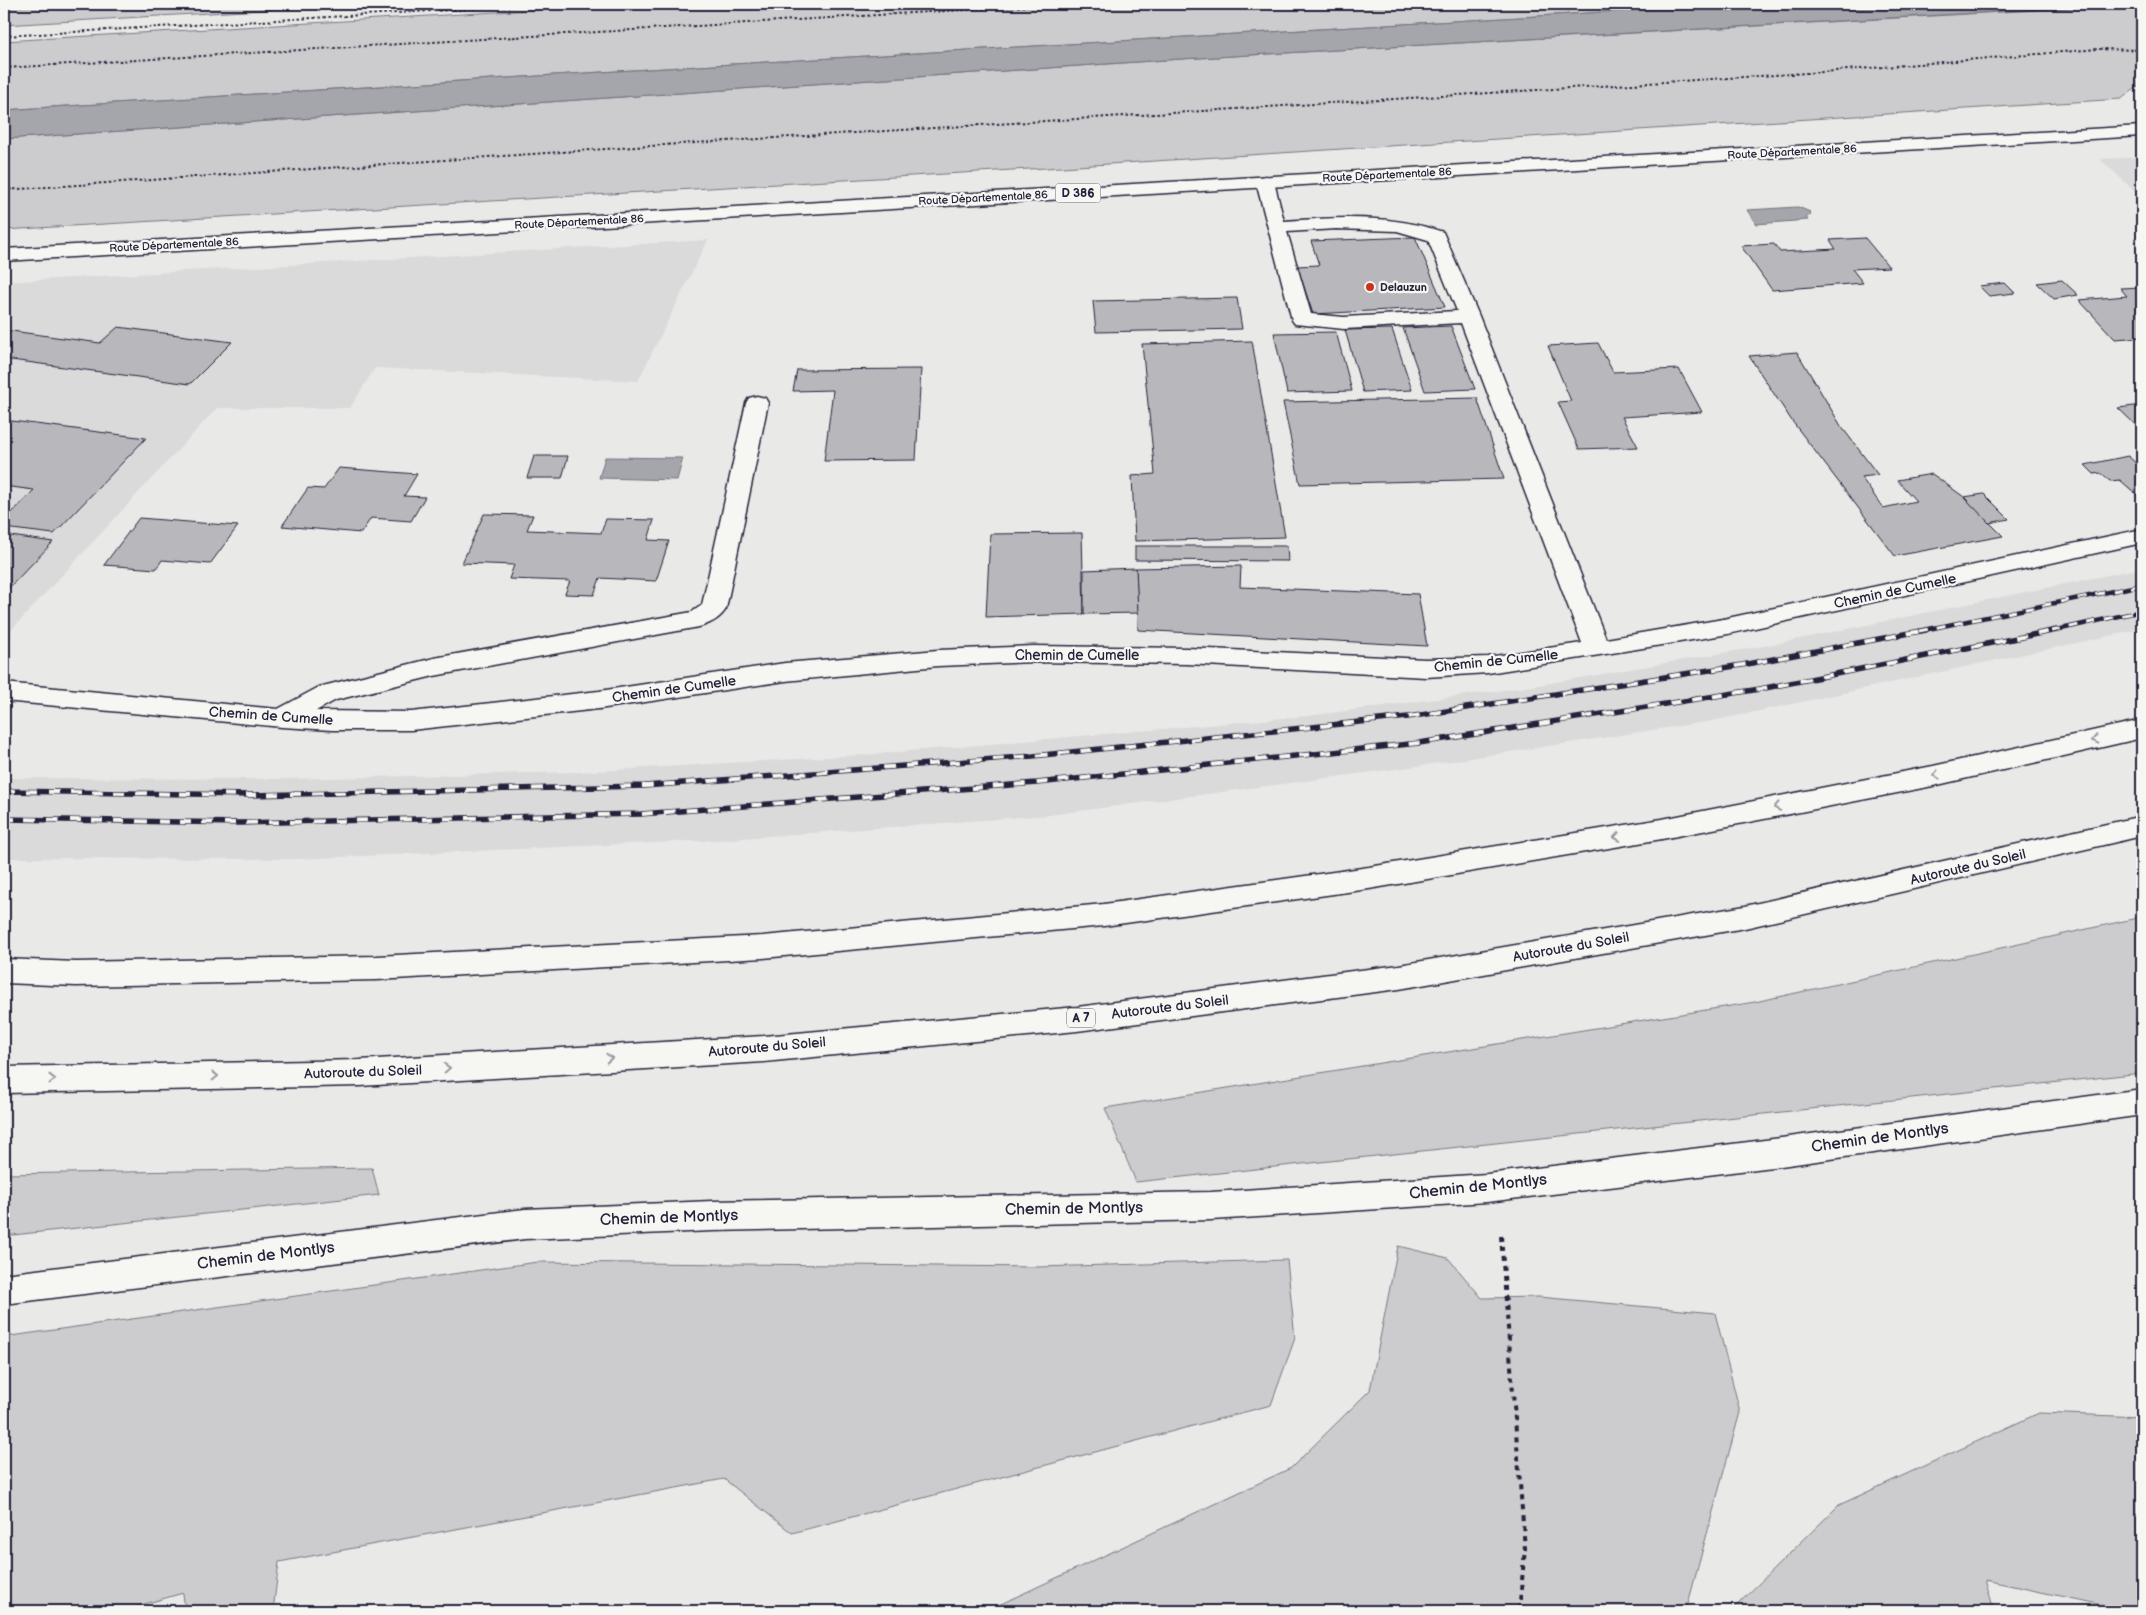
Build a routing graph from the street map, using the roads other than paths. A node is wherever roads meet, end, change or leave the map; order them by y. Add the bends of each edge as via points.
1 (2142, 131) edge
2 (1265, 182) junction
3 (1276, 227) junction
4 (4, 255) edge
5 (1469, 316) junction
6 (757, 403) dead end
7 (2142, 536) edge
8 (1597, 649) junction
9 (4, 692) edge
10 (282, 718) junction
11 (2142, 729) edge
12 (2142, 826) edge
13 (4, 971) edge
14 (4, 1080) edge
15 (2142, 1102) edge
16 (4, 1289) edge

1 - 2 main road, Route Départementale 86 / D 386
2 - 3 main road
2 - 4 main road, Route Départementale 86 / D 386
3 - 5 main road via 1362,222 1413,227 1436,236
3 - 5 main road via 1302,320 1344,323
5 - 8 main road
6 - 10 main road via 714,609 699,619 425,670 328,693
7 - 8 main road, Chemin de Cumelle via 1723,627
8 - 10 main road, Chemin de Cumelle via 1488,665 1426,668 1187,656 1033,654 938,658 785,672 599,700 411,721
9 - 10 main road, Chemin de Cumelle
11 -> 13 main road via 1933,776 1662,829 1369,878 1104,915 763,947 397,967 76,974
14 -> 12 main road, Autoroute du Soleil / A 7 via 360,1073 764,1049 1077,1019 1399,977 1735,919
15 - 16 main road, Chemin de Montlys via 1781,1152 1487,1188 1211,1206 712,1216 525,1224

